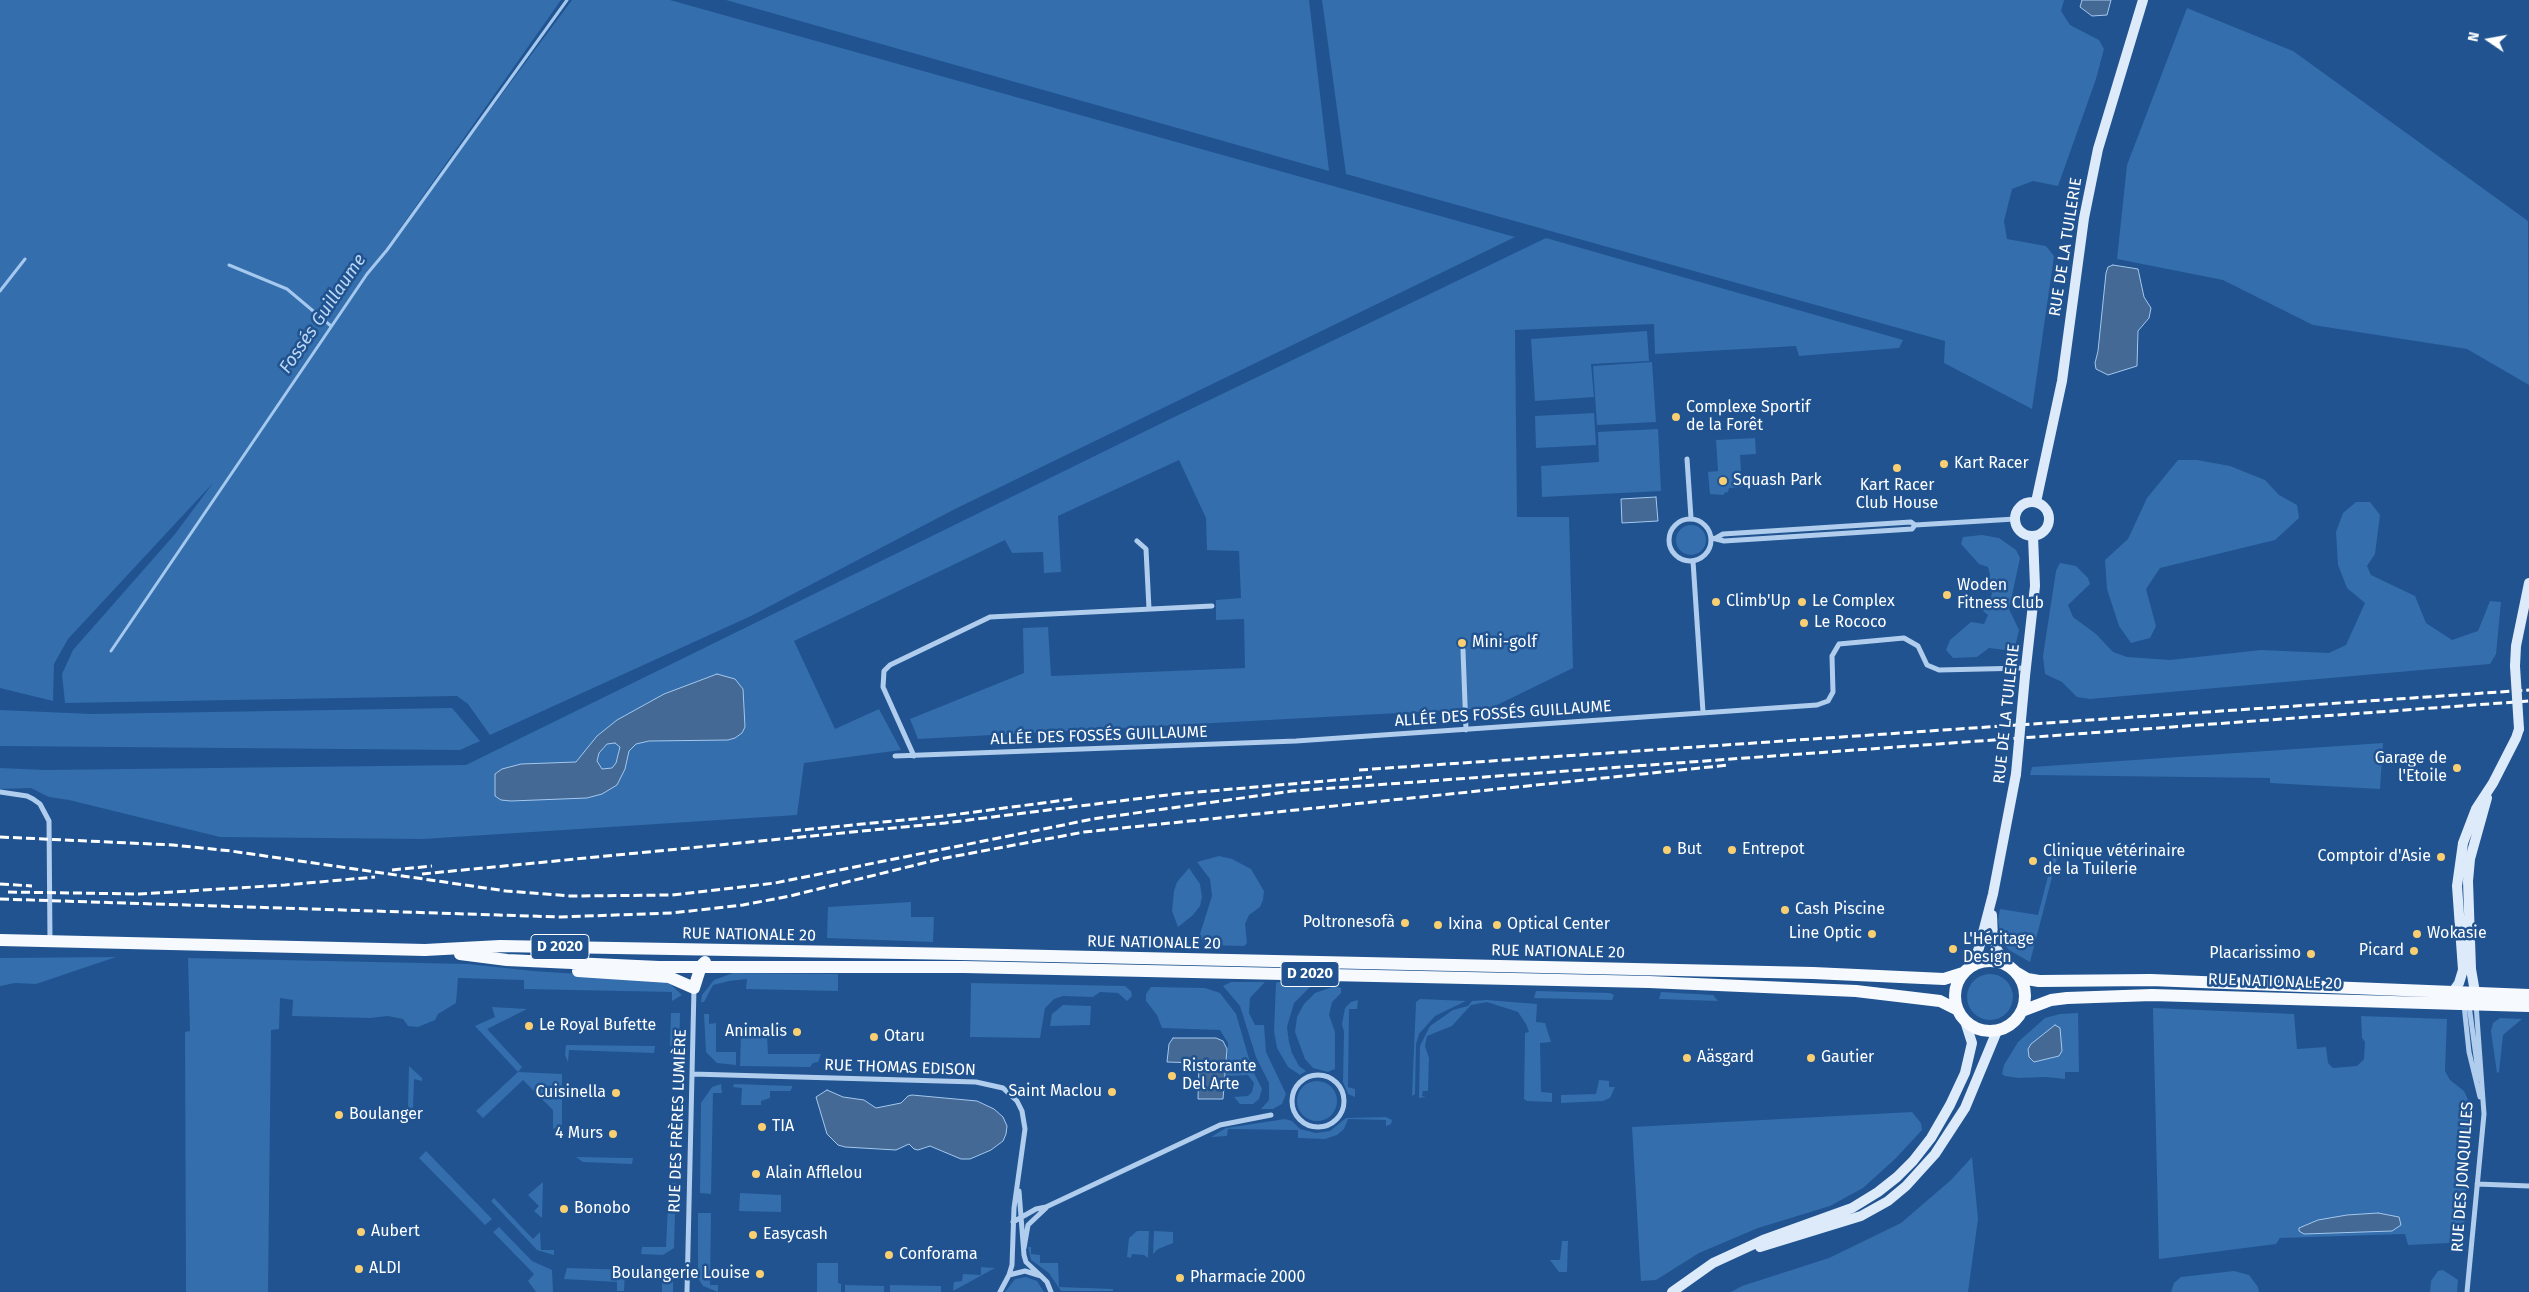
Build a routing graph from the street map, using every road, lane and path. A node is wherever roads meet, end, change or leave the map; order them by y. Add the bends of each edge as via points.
1 (2143, 0) edge
2 (1687, 459) dead end
3 (2036, 502) junction
4 (1691, 518) junction
5 (2015, 519) junction
6 (2033, 536) junction
7 (1714, 538) junction
8 (1137, 541) dead end
9 (1693, 561) junction
10 (2529, 583) edge
11 (1212, 606) dead end
12 (1149, 609) junction
13 (1463, 650) dead end
14 (2026, 672) junction
15 (1703, 712) junction
16 (1466, 730) junction
17 (895, 756) dead end
18 (914, 756) junction
19 (2489, 790) junction
20 (0, 792) edge
21 (2458, 875) junction
22 (1993, 894) junction
23 (0, 940) edge
24 (50, 941) junction
25 (425, 950) junction
26 (696, 950) junction
27 (910, 953) junction
28 (507, 960) junction
29 (698, 966) junction
30 (1968, 969) junction
31 (2012, 969) junction
32 (694, 988) junction
33 (2447, 992) junction
34 (2529, 995) edge
35 (2469, 999) junction
36 (2529, 1006) edge
37 (1958, 1010) junction
38 (2022, 1011) junction
39 (1965, 1021) junction
40 (1997, 1031) junction
41 (692, 1074) junction
42 (1960, 1085) junction
43 (1976, 1086) junction
44 (1295, 1089) joint
45 (2481, 1103) junction
46 (1271, 1115) dead end
47 (1019, 1184) junction
48 (2477, 1184) junction
49 (2529, 1186) edge
50 (1046, 1207) junction
51 (1021, 1217) junction
52 (1014, 1222) junction
53 (1023, 1250) junction
54 (1744, 1250) junction
55 (1009, 1275) junction
56 (1041, 1276) junction
57 (687, 1292) edge
58 (998, 1292) edge
59 (1051, 1292) edge
60 (1672, 1292) edge
61 (2467, 1292) edge

1 - 3 street, RUE DE LA TUILERIE via 2098,149 2084,218 2062,381
2 - 4 street
3 - 5 street via 2021,505
3 - 6 street via 2044,507 2049,520 2046,529
4 - 7 street via 1705,524
4 - 9 street via 1674,526 1669,538 1672,552 1677,557
5 - 6 street via 2022,533
5 - 7 street via 1915,525 1912,529 1903,530 1724,541
6 - 14 street, RUE DE LA TUILERIE via 2035,586
7 - 9 street via 1704,557
8 - 12 street via 1146,549
9 - 15 street
10 - 19 street, bridge via 2516,646 2519,729
11 - 12 street
12 - 18 street via 990,617 890,665 884,671 883,687
13 - 16 street
14 - 15 street, ALLÉE DES FOSSÉS GUILLAUME via 1939,670 1927,664 1918,646 1909,639 1843,643 1833,652 1833,692 1823,704
14 - 22 street, RUE DE LA TUILERIE, bridge via 2016,774
15 - 16 street, ALLÉE DES FOSSÉS GUILLAUME
16 - 18 street, ALLÉE DES FOSSÉS GUILLAUME
17 - 18 street, ALLÉE DES FOSSÉS GUILLAUME
19 - 21 street via 2476,809 2463,842
19 - 35 street via 2470,859
20 - 24 street via 33,799 45,811 49,821
21 - 33 street via 2463,970 2460,983
21 - 35 street via 2463,891
22 - 30 street, RUE DE LA TUILERIE via 1980,948
22 - 31 street, RUE DE LA TUILERIE via 1993,938 1999,953
23 - 24 main road, D 2020
24 - 25 main road, D 2020
25 - 26 main road, RUE NATIONALE 20 / D 2020 via 500,946
25 - 28 main road, RUE NATIONALE 20 / D 2020
26 - 27 main road, RUE NATIONALE 20 / D 2020
26 - 29 street
27 - 29 main road, D 2020 via 883,958 708,958
27 - 30 main road, RUE NATIONALE 20 / D 2020 via 1795,972 1944,979
28 - 29 main road, RUE NATIONALE 20 / D 2020
28 - 32 main road, RUE NATIONALE 20 / D 2020 via 537,969 669,977
29 - 32 main road
29 - 37 main road, RUE NATIONALE 20 / D 2020 via 974,967 1649,982 1856,991 1940,1002
30 - 31 main road via 1984,961 1996,961
30 - 37 main road via 1955,991
31 - 33 main road, RUE NATIONALE 20 via 2027,979 2039,981 2151,980
31 - 38 main road via 2025,991
32 - 41 street, RUE DES FRÈRES LUMIÈRE
33 - 35 main road, RUE NATIONALE 20
34 - 35 main road, RUE NATIONALE 20
35 - 36 main road, RUE NATIONALE 20
35 - 38 main road, RUE NATIONALE 20 via 2152,995 2051,1000
35 - 45 street, RUE DES JONQUILLES
35 - 45 street via 2469,1052
37 - 39 main road
38 - 40 main road via 2012,1024
39 - 40 main road via 1974,1028
39 - 42 street via 1972,1048
40 - 43 street
41 - 47 street, RUE THOMAS EDISON via 991,1084 1010,1094 1022,1111 1025,1129
41 - 57 street, RUE DES FRÈRES LUMIÈRE
42 - 43 street
42 - 54 street via 1931,1138 1878,1192 1852,1208
43 - 54 street via 1935,1154 1888,1201 1861,1216
44 - 44 street via 1293,1107 1304,1123 1326,1126 1342,1110 1344,1101 1340,1087 1327,1076 1312,1076
45 - 48 street, RUE DES JONQUILLES via 2484,1114
46 - 50 street via 1220,1125
47 - 51 street, RUE THOMAS EDISON
47 - 52 street, RUE THOMAS EDISON
48 - 49 street
48 - 61 street, RUE DES JONQUILLES
50 - 51 street
50 - 53 street via 1028,1225
51 - 52 street
51 - 53 street, RUE THOMAS EDISON
52 - 55 street, RUE THOMAS EDISON
53 - 56 street, RUE THOMAS EDISON via 1026,1262
54 - 60 street via 1713,1263
55 - 56 street via 1025,1270
55 - 58 street
56 - 59 street, RUE THOMAS EDISON

